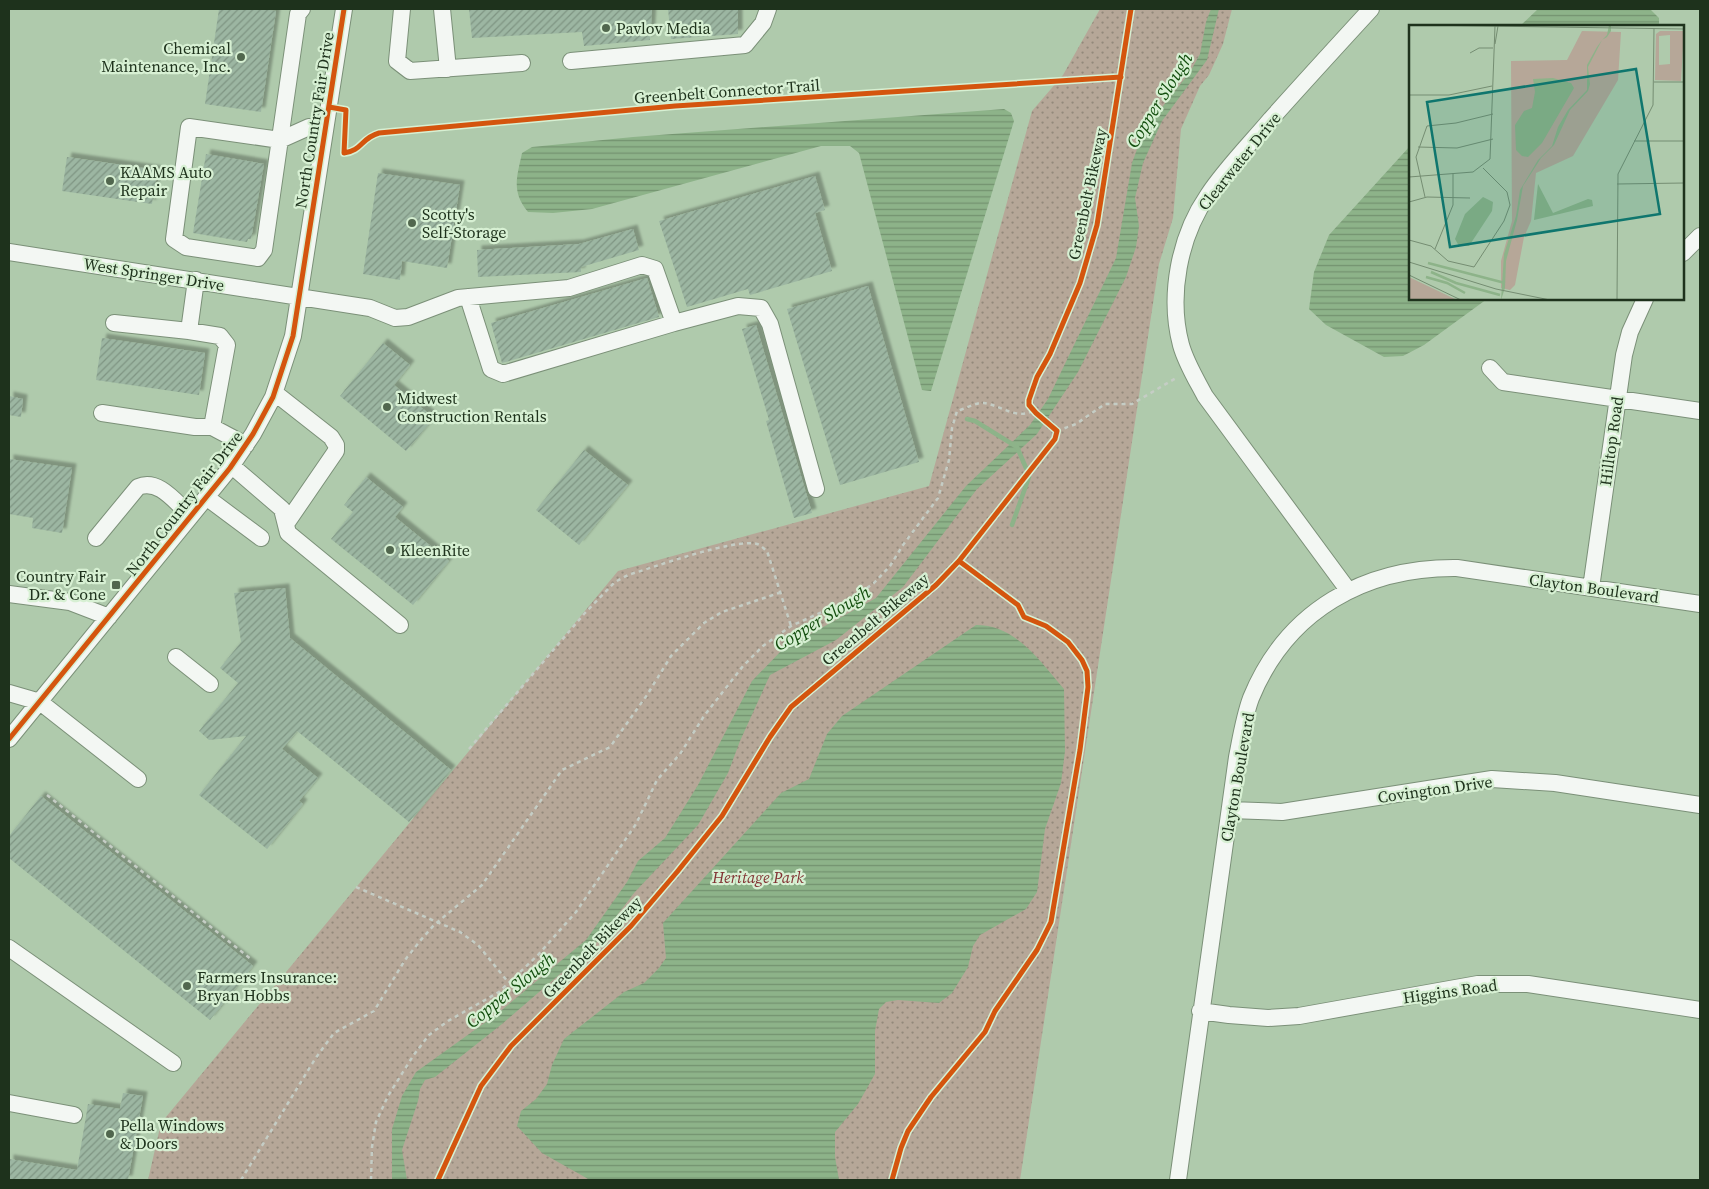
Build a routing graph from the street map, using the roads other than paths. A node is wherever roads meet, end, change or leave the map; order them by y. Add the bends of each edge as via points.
1 (302, 9) edge
2 (339, 9) edge
3 (402, 9) edge
4 (442, 9) edge
5 (768, 9) edge
6 (1370, 9) edge
7 (571, 61) dead end
8 (522, 63) dead end
9 (448, 69) junction
10 (325, 130) junction
11 (280, 140) junction
12 (1700, 236) edge
13 (9, 252) edge
14 (1684, 252) edge
15 (196, 280) junction
16 (299, 296) junction
17 (468, 297) junction
18 (1645, 300) edge
19 (114, 323) dead end
20 (674, 323) junction
21 (189, 331) junction
22 (1490, 368) dead end
23 (275, 393) junction
24 (1617, 399) junction
25 (1700, 411) edge
26 (102, 413) dead end
27 (212, 427) junction
28 (246, 445) junction
29 (232, 466) junction
30 (816, 489) dead end
31 (206, 498) junction
32 (191, 516) junction
33 (286, 524) junction
34 (96, 538) dead end
35 (261, 538) dead end
36 (1591, 588) junction
37 (1348, 590) junction
38 (9, 594) edge
39 (1700, 604) edge
40 (109, 617) junction
41 (400, 625) dead end
42 (176, 657) dead end
43 (210, 684) dead end
44 (9, 693) edge
45 (40, 702) junction
46 (9, 740) edge
47 (138, 779) dead end
48 (1700, 805) edge
49 (1230, 810) junction
50 (9, 948) edge
51 (1700, 1010) edge
52 (1200, 1011) junction
53 (173, 1063) dead end
54 (9, 1103) edge
55 (74, 1115) dead end
56 (1178, 1180) edge

1 - 11 street via 298,14
2 - 10 street, North Country Fair Drive
3 - 9 street via 397,61 410,71
4 - 9 street
5 - 7 street via 763,23 745,45
6 - 37 street, Clearwater Drive via 1248,145 1208,195 1182,254 1175,306 1182,346 1205,396
8 - 9 street
10 - 11 street via 310,127
10 - 16 street, North Country Fair Drive
11 - 11 street via 264,250 258,258 186,247 174,239 189,127
12 - 14 street
13 - 15 street, West Springer Drive
15 - 16 street, West Springer Drive
15 - 21 street
16 - 17 street, West Springer Drive via 370,308 395,318 408,318
16 - 23 street, North Country Fair Drive via 293,336
17 - 20 street, West Springer Drive via 569,288 642,264 655,269
17 - 20 street via 491,369 503,374
18 - 24 street, Hilltop Road via 1630,332
19 - 21 street
20 - 30 street via 738,306 761,308 770,324
21 - 27 street via 220,336 227,345
22 - 24 street via 1503,382
23 - 28 street, North Country Fair Drive
23 - 33 street via 331,437 336,445 336,451
24 - 25 street
24 - 36 street, Hilltop Road
26 - 27 street
27 - 28 street
28 - 29 street, North Country Fair Drive
29 - 31 street, North Country Fair Drive
29 - 33 street via 282,509
31 - 32 street, North Country Fair Drive
31 - 35 street
32 - 34 street via 162,490 146,484 138,487
32 - 40 street, North Country Fair Drive
33 - 41 street via 288,533
36 - 37 street, Clayton Boulevard via 1457,568 1430,568 1375,578
36 - 39 street, Clayton Boulevard
37 - 49 street, Clayton Boulevard via 1295,630 1262,675 1245,718
38 - 40 street via 70,602
40 - 45 street, North Country Fair Drive
42 - 43 street
44 - 45 street
45 - 46 street, North Country Fair Drive
45 - 47 street
48 - 49 street, Covington Drive via 1555,783 1492,779 1282,812
49 - 52 street, Clayton Boulevard
50 - 53 street
51 - 52 street, Higgins Road via 1528,984 1502,983 1478,984 1299,1016 1258,1017
52 - 56 street, Clayton Boulevard
54 - 55 street

